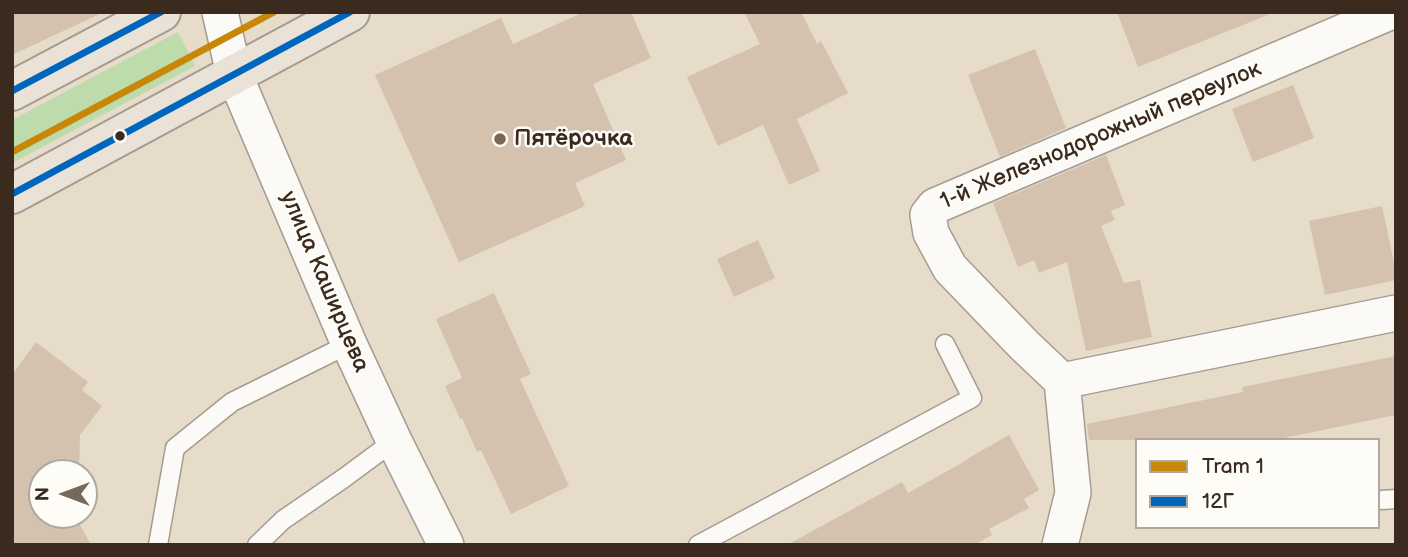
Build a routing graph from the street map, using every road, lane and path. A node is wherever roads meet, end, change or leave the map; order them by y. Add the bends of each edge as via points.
1 (161, 12) edge
2 (220, 12) edge
3 (350, 12) edge
4 (1390, 12) edge
5 (234, 74) junction
6 (12, 91) edge
7 (12, 194) edge
8 (1396, 313) edge
9 (349, 344) junction
10 (945, 344) dead end
11 (1062, 381) junction
12 (394, 441) junction
13 (159, 545) edge
14 (257, 545) edge
15 (446, 545) edge
16 (698, 545) edge
17 (1060, 545) edge

1 - 6 main road
2 - 5 street, улица Каширцева
3 - 5 main road
4 - 11 street, 1-й Железнодорожный переулок via 935,206 928,215 931,233 950,268
5 - 7 main road
5 - 9 street, улица Каширцева
8 - 11 street
9 - 12 street, улица Каширцева
9 - 13 lane via 232,402 175,448
10 - 16 lane via 972,398
11 - 17 street via 1073,493
12 - 14 lane via 283,520
12 - 15 street, улица Каширцева

